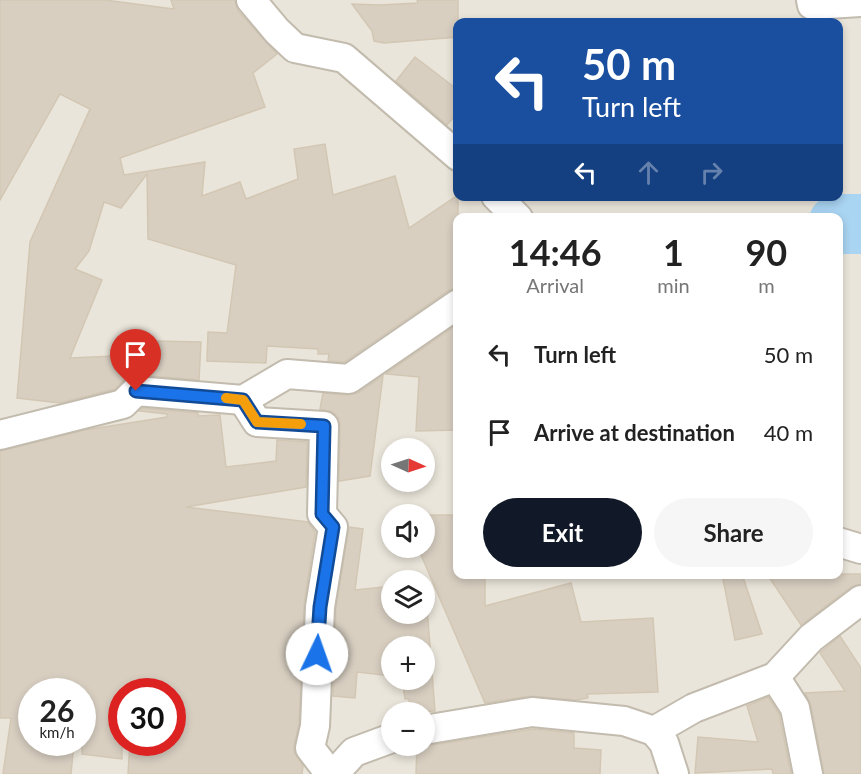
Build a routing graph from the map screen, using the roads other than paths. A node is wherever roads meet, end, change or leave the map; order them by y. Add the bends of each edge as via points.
1 (251, 0) edge
2 (811, 0) edge
3 (861, 2) edge
4 (453, 152) edge
5 (501, 201) edge
6 (513, 213) edge
7 (453, 307) edge
8 (243, 400) junction
9 (0, 435) edge
10 (843, 544) edge
11 (861, 549) edge
12 (861, 600) edge
13 (775, 677) junction
14 (435, 728) edge
15 (654, 731) junction
16 (381, 742) edge
17 (332, 774) edge
18 (674, 774) edge
19 (808, 774) edge

1 - 4 street via 295,48 344,58
2 - 3 street via 812,5
5 - 6 street
7 - 8 street via 349,379 287,374
8 - 9 street via 136,391 123,404
8 - 17 street via 257,422 324,426 322,514 333,527 320,607 315,726 310,748
10 - 11 street
12 - 13 street via 811,638
13 - 15 street via 694,708
13 - 19 street via 795,708
14 - 15 street via 532,712 624,721
15 - 18 street via 664,743
16 - 17 street via 354,752

